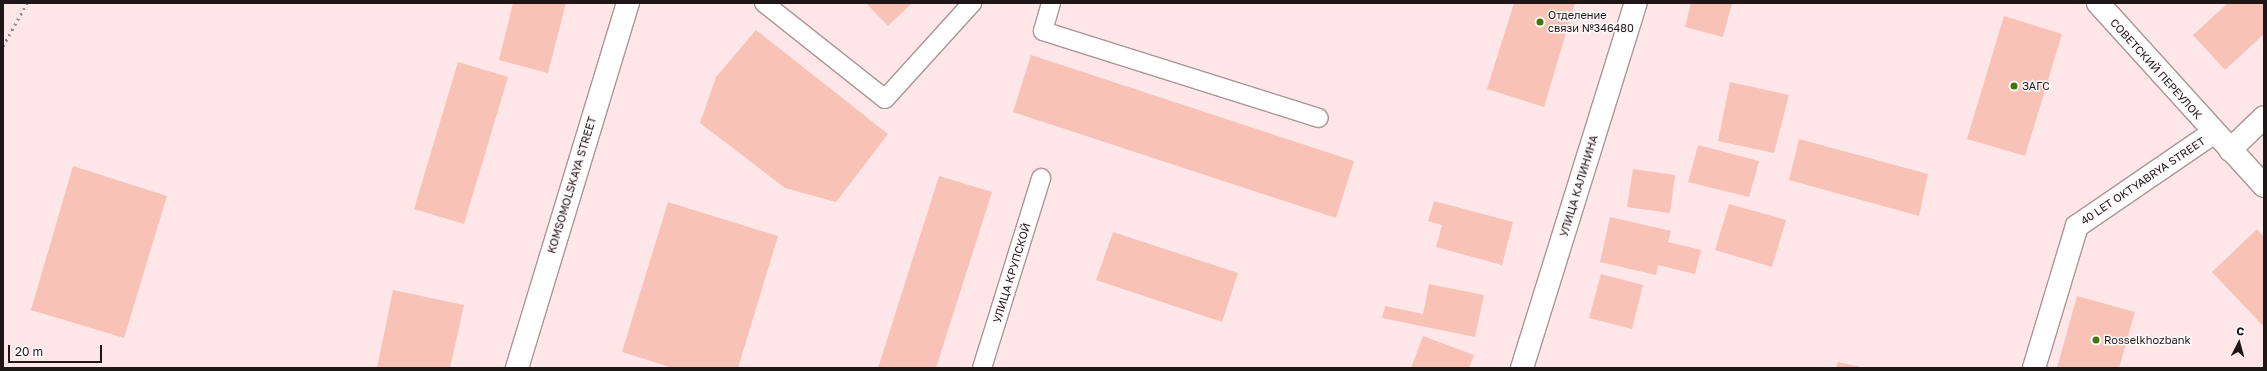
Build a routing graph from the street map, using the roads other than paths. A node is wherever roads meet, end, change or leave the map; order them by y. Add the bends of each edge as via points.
1 (628, 3) edge
2 (764, 3) edge
3 (972, 3) edge
4 (1051, 3) edge
5 (1636, 3) edge
6 (2098, 3) edge
7 (2264, 117) edge
8 (1319, 118) dead end
9 (2213, 133) junction
10 (2230, 150) junction
11 (1041, 178) dead end
12 (2264, 186) edge
13 (517, 368) edge
14 (982, 368) edge
15 (1522, 368) edge
16 (2034, 368) edge

1 - 13 street, KOMSOMOLSKAYA STREET
2 - 3 lane via 885,99
4 - 8 lane via 1043,31
5 - 15 street, УЛИЦА КАЛИНИНА
6 - 9 street, СОВЕТСКИЙ ПЕРЕУЛОК
7 - 10 street
9 - 10 street, СОВЕТСКИЙ ПЕРЕУЛОК
9 - 16 street, 40 LET OKTYABRYA STREET via 2077,226
10 - 12 street, СОВЕТСКИЙ ПЕРЕУЛОК
11 - 14 lane, УЛИЦА КРУПСКОЙ

